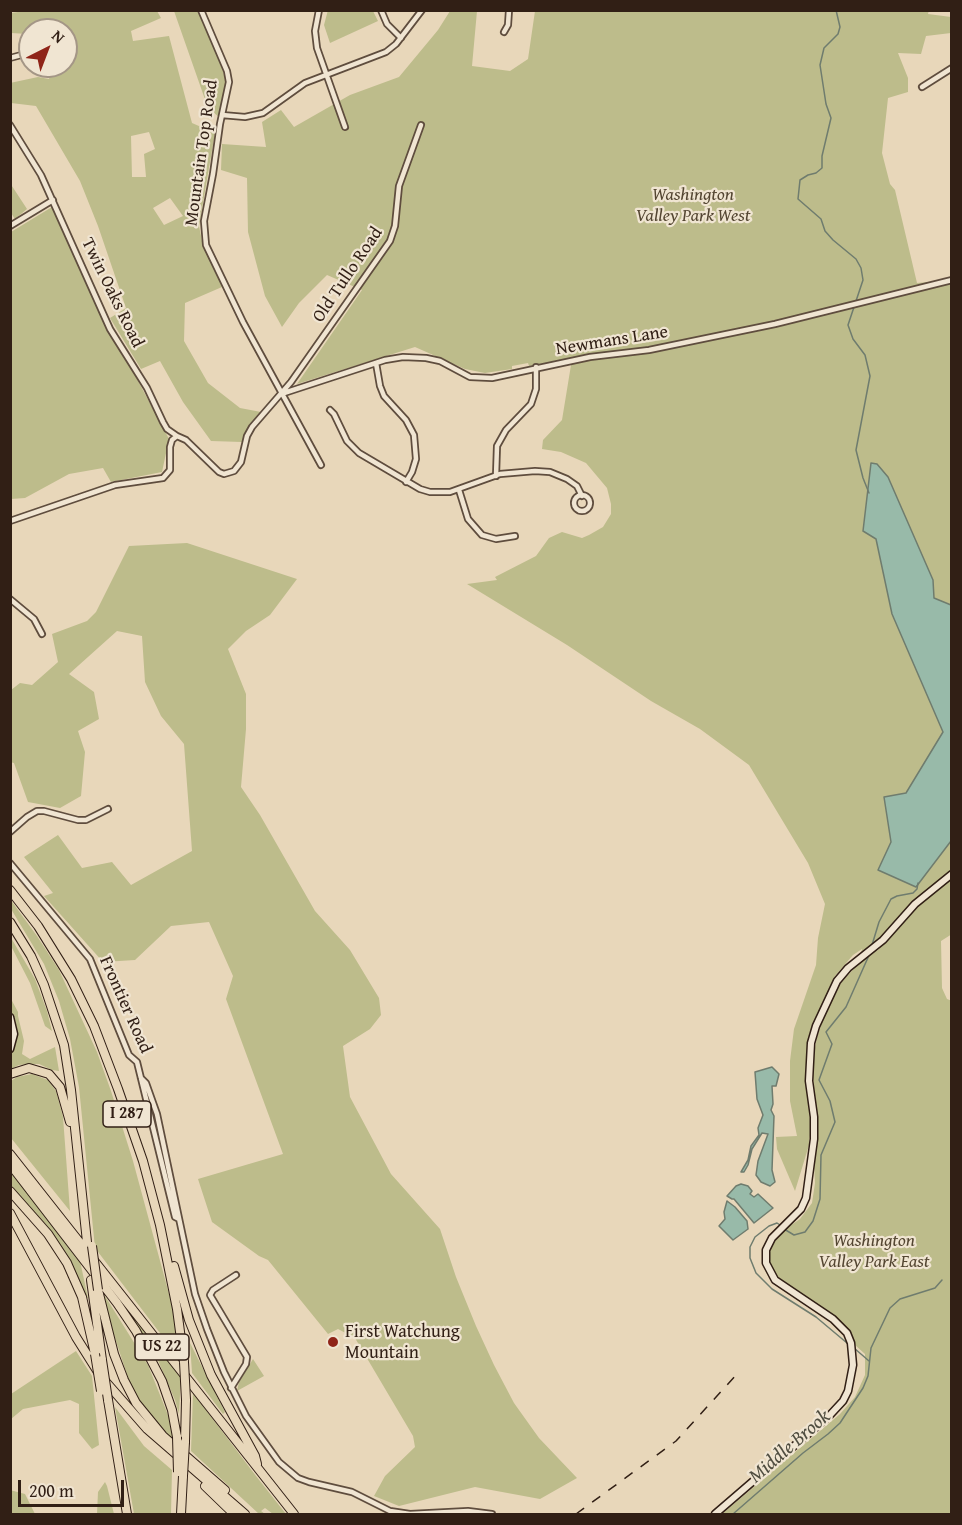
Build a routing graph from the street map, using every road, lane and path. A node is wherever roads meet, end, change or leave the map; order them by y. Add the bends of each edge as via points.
1 (201, 10) edge
2 (319, 10) edge
3 (381, 10) edge
4 (422, 10) edge
5 (509, 10) edge
6 (504, 32) dead end
7 (401, 38) junction
8 (951, 68) edge
9 (327, 75) junction
10 (922, 87) dead end
11 (222, 115) junction
12 (10, 125) edge
13 (421, 125) dead end
14 (345, 127) dead end
15 (53, 200) junction
16 (10, 226) edge
17 (951, 280) edge
18 (376, 363) junction
19 (536, 367) junction
20 (281, 394) junction
21 (330, 410) dead end
22 (177, 436) junction
23 (321, 465) dead end
24 (496, 476) junction
25 (406, 482) junction
26 (459, 490) junction
27 (582, 496) dead end
28 (10, 521) edge
29 (515, 536) dead end
30 (10, 599) edge
31 (42, 634) dead end
32 (108, 809) dead end
33 (10, 832) edge
34 (10, 863) edge
35 (951, 874) edge
36 (10, 890) edge
37 (10, 922) edge
38 (10, 1017) edge
39 (10, 1049) edge
40 (10, 1074) edge
41 (75, 1136) junction
42 (10, 1154) edge
43 (10, 1164) edge
44 (10, 1191) edge
45 (10, 1214) edge
46 (160, 1225) junction
47 (10, 1230) edge
48 (24, 1236) junction
49 (89, 1244) junction
50 (236, 1275) dead end
51 (231, 1388) junction
52 (112, 1424) junction
53 (190, 1467) junction
54 (259, 1470) junction
55 (181, 1474) junction
56 (127, 1515) edge
57 (181, 1515) edge
58 (234, 1515) edge
59 (245, 1515) edge
60 (251, 1515) edge
61 (294, 1515) edge
62 (492, 1515) edge
63 (715, 1515) edge

1 - 11 street, Mountain Top Road via 229,78
2 - 9 street via 317,48
3 - 7 street via 387,24
4 - 7 street
5 - 6 street
7 - 9 street via 386,52
8 - 10 street
9 - 11 street via 305,83 263,113 245,117
9 - 14 street
11 - 20 street, Mountain Top Road via 204,237
12 - 15 street, Twin Oaks Road
13 - 20 street, Old Tullo Road via 399,186 390,241
15 - 16 street
15 - 22 street, Twin Oaks Road via 110,329 144,381 163,423
17 - 19 street, Newmans Lane via 848,307 649,350
18 - 19 street, Newmans Lane via 426,357 462,374 484,378
18 - 20 street, Newmans Lane
18 - 25 street via 382,392 414,435 416,459
19 - 24 street via 531,404 506,430 497,446
20 - 22 street, Old Tullo Road via 249,432 241,462 229,474 219,472
20 - 23 street, Mountain Top Road
21 - 25 street via 351,446
22 - 28 street via 170,447 171,470 163,478 115,485
24 - 26 street
24 - 27 street via 524,470 559,474 573,483
25 - 26 street via 430,492
26 - 29 street via 476,531 488,538
30 - 31 street via 34,620
32 - 33 street via 86,820 37,811
34 - 51 street, Frontier Road via 90,958 129,1054 137,1062 200,1310
35 - 63 street via 837,981 813,1035 809,1068 814,1139 807,1193 801,1209 769,1242 766,1256 772,1276 847,1333 852,1346 851,1378 845,1397
36 - 46 highway, I 287 via 58,956 91,1018 129,1120
37 - 41 highway via 34,963 57,1021 69,1075
38 - 39 street via 14,1034
40 - 41 highway via 29,1068 52,1077 64,1095
41 - 49 highway
42 - 54 highway, US 22
43 - 55 highway, bridge via 136,1331 172,1410
44 - 52 highway, bridge via 48,1234 82,1297 106,1417
45 - 47 street
45 - 48 highway
46 - 54 highway via 203,1356
46 - 55 highway, I 287, bridge via 184,1362 186,1400
47 - 48 street
48 - 53 highway via 76,1337 103,1378 147,1429
49 - 52 highway, bridge
49 - 60 highway, bridge via 114,1353 130,1393 163,1436
50 - 51 street via 213,1290 211,1298 247,1357
51 - 62 street, Frontier Road via 279,1462 298,1478 352,1492 401,1514 468,1510
52 - 56 highway
53 - 58 highway via 191,1473
53 - 59 highway
54 - 61 highway, US 22
55 - 57 highway, I 287

